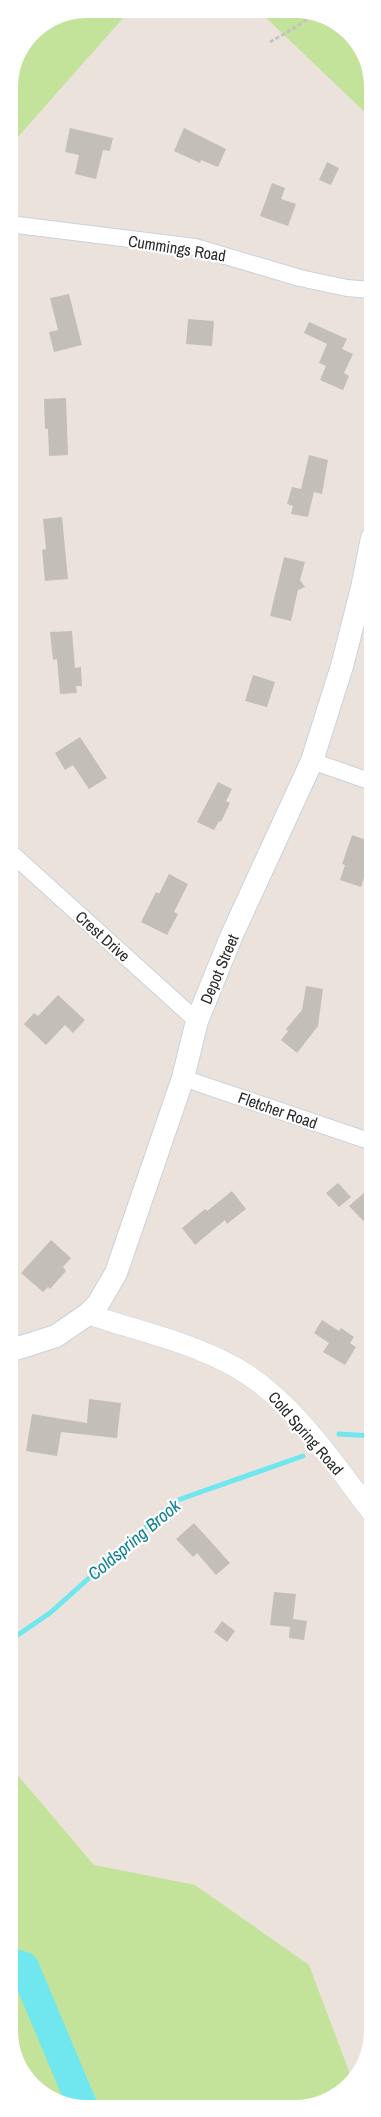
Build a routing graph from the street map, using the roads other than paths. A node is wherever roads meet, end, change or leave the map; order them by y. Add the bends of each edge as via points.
1 (18, 225) edge
2 (364, 289) edge
3 (364, 578) edge
4 (312, 761) junction
5 (364, 779) edge
6 (18, 859) edge
7 (197, 1021) junction
8 (183, 1078) junction
9 (364, 1139) edge
10 (88, 1314) junction
11 (18, 1349) edge
12 (364, 1503) edge

1 - 2 street, Cummings Road via 195,247 300,278
3 - 4 main road, Depot Street via 342,666
4 - 5 street
4 - 7 main road, Depot Street
6 - 7 street, Crest Drive
7 - 8 main road, Depot Street
8 - 9 street, Fletcher Road
8 - 10 main road, Depot Street via 116,1273 98,1304
10 - 11 main road, Depot Street via 56,1336
10 - 12 street, Cold Spring Road via 193,1348 234,1366 258,1381 288,1409

